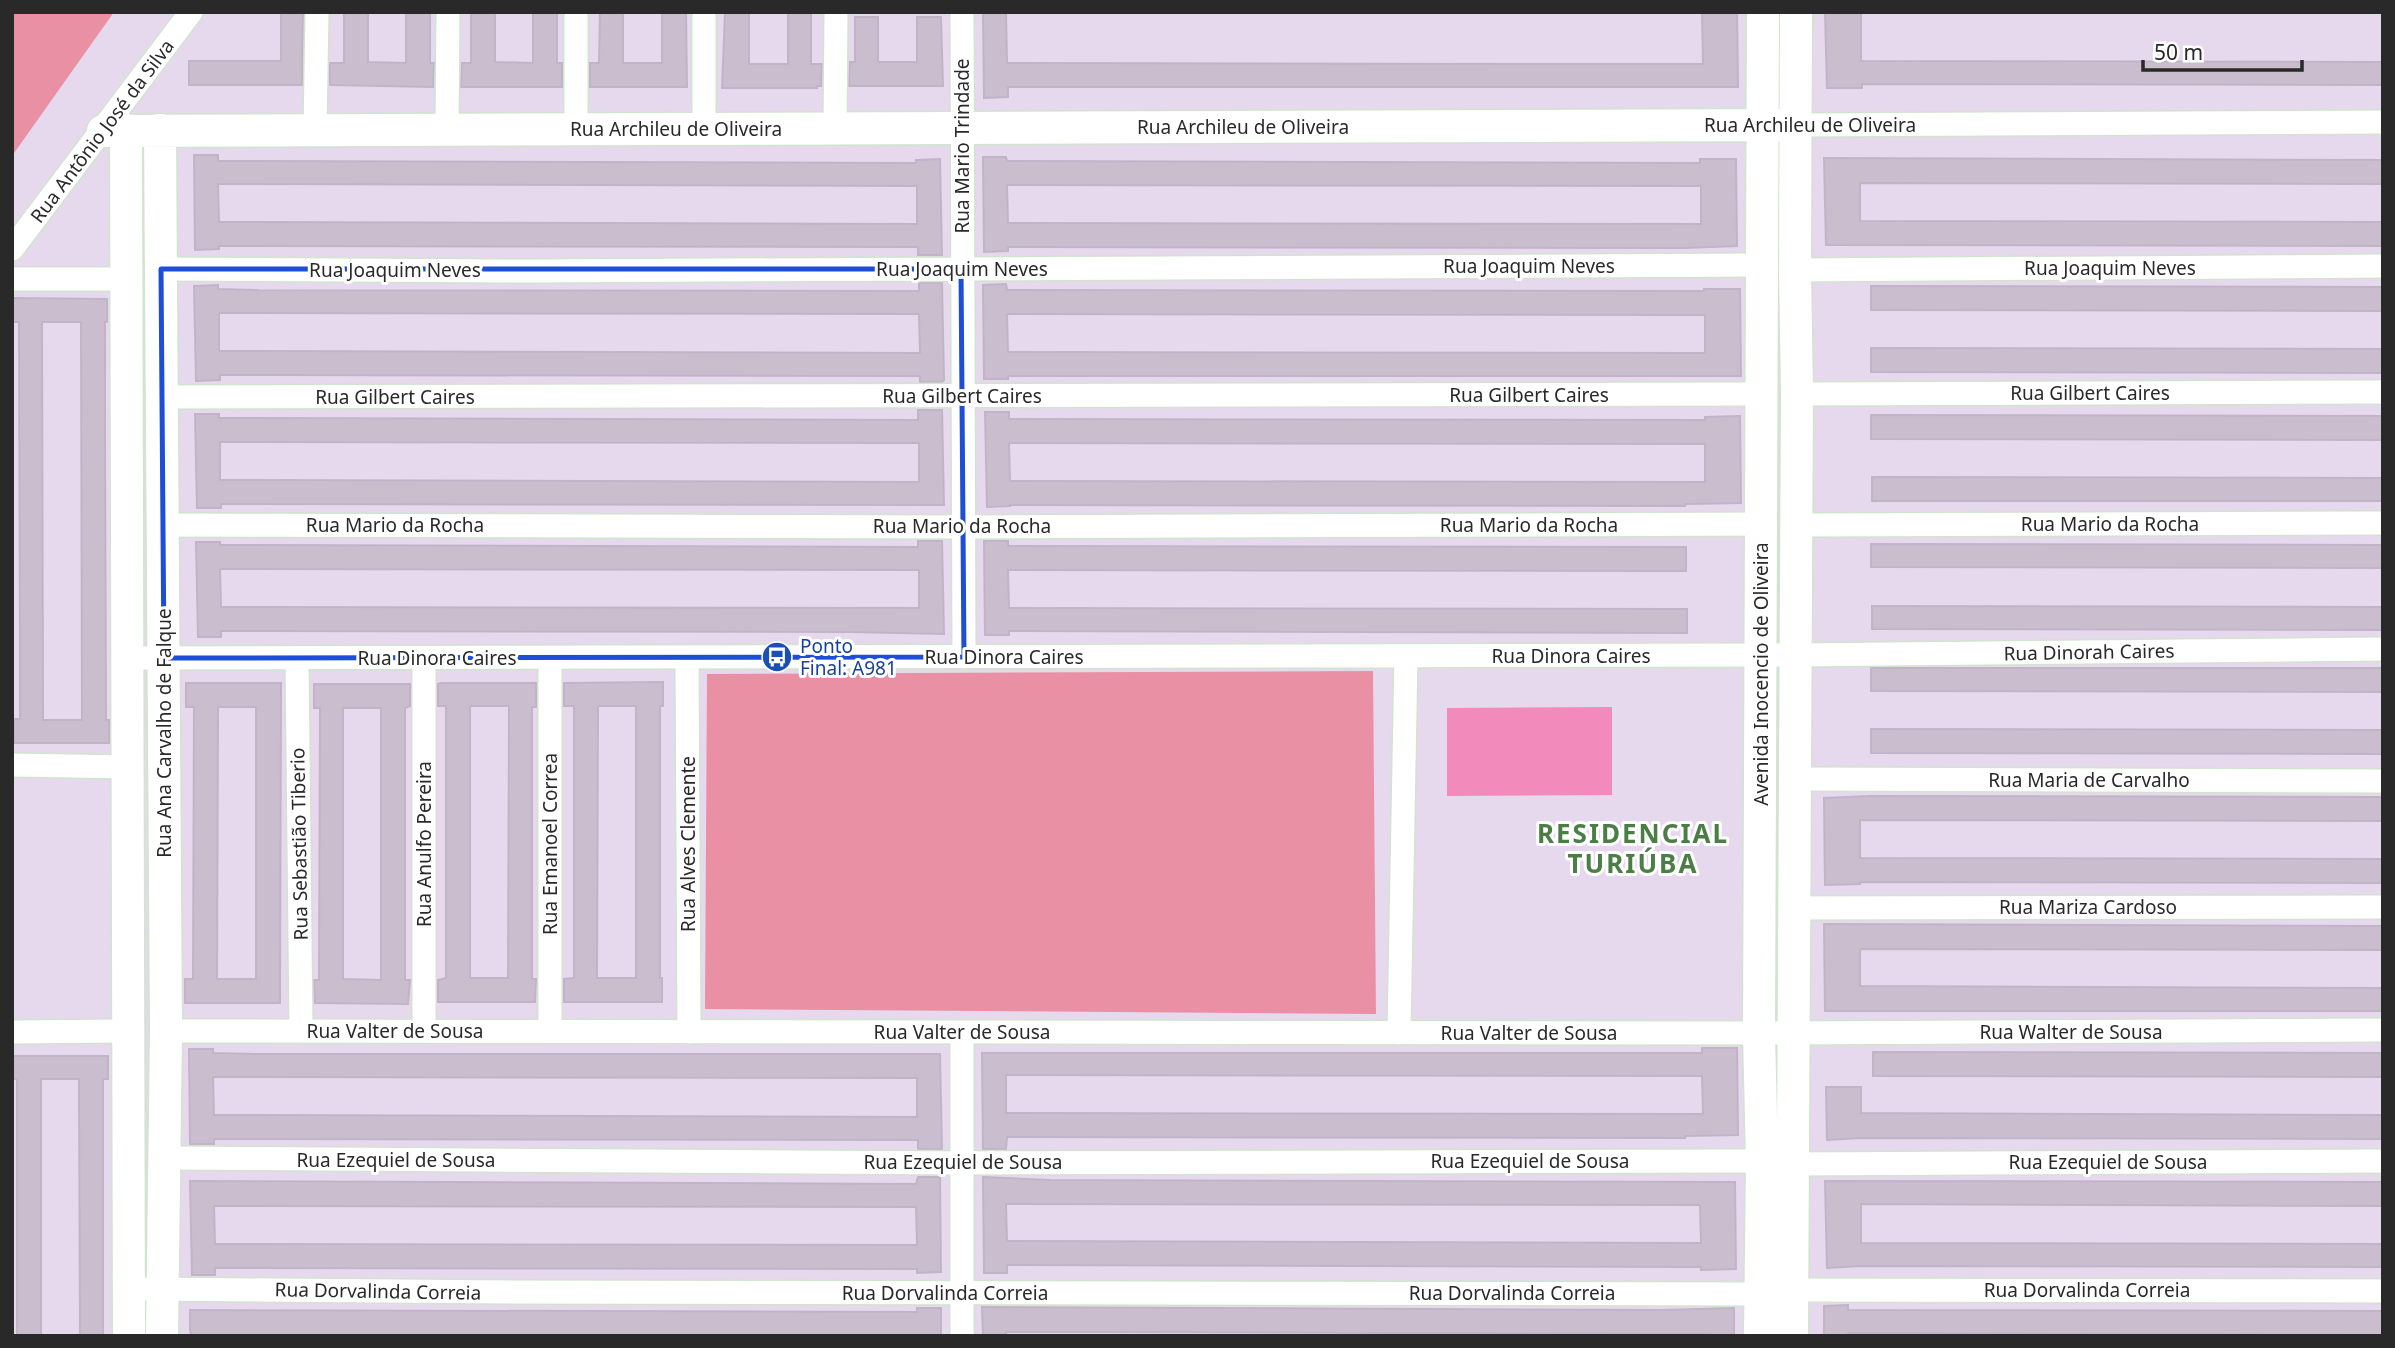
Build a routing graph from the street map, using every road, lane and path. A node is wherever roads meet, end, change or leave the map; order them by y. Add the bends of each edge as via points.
1 (191, 12) edge
2 (317, 12) edge
3 (448, 12) edge
4 (576, 12) edge
5 (704, 12) edge
6 (836, 12) edge
7 (962, 12) edge
8 (1763, 12) edge
9 (1796, 12) edge
10 (2383, 122) edge
11 (1762, 125) junction
12 (1795, 125) junction
13 (835, 128) junction
14 (962, 128) junction
15 (447, 129) junction
16 (576, 129) junction
17 (704, 129) junction
18 (160, 130) junction
19 (315, 130) junction
20 (114, 131) junction
21 (12, 249) edge
22 (1763, 265) junction
23 (2383, 266) edge
24 (161, 269) junction
25 (961, 269) junction
26 (1795, 270) junction
27 (12, 279) edge
28 (127, 279) junction
29 (2383, 391) edge
30 (1762, 394) junction
31 (1797, 394) junction
32 (963, 396) junction
33 (162, 397) junction
34 (2383, 523) edge
35 (1762, 524) junction
36 (162, 525) junction
37 (1795, 525) junction
38 (963, 527) junction
39 (2383, 649) edge
40 (1760, 655) junction
41 (1795, 655) junction
42 (1406, 656) junction
43 (424, 657) junction
44 (550, 657) junction
45 (687, 657) junction
46 (964, 657) junction
47 (128, 658) junction
48 (163, 658) junction
49 (297, 658) junction
50 (12, 765) edge
51 (129, 767) junction
52 (1795, 779) junction
53 (2383, 781) edge
54 (2383, 906) edge
55 (1794, 908) junction
56 (2383, 1030) edge
57 (130, 1031) junction
58 (166, 1031) junction
59 (301, 1031) junction
60 (424, 1031) junction
61 (550, 1031) junction
62 (12, 1032) edge
63 (689, 1032) junction
64 (962, 1032) junction
65 (1399, 1033) junction
66 (1793, 1033) junction
67 (1759, 1034) junction
68 (165, 1158) junction
69 (2383, 1161) edge
70 (1777, 1162) junction
71 (962, 1163) junction
72 (129, 1288) junction
73 (163, 1289) junction
74 (1792, 1290) junction
75 (2383, 1291) edge
76 (962, 1293) junction
77 (1760, 1294) junction
78 (129, 1336) edge
79 (162, 1336) edge
80 (962, 1336) edge
81 (1760, 1336) edge
82 (1792, 1336) edge

1 - 20 street, Rua Antônio José da Silva
2 - 19 street
3 - 15 street
4 - 16 street
5 - 17 street
6 - 13 street
7 - 14 street, Rua Mario Trindade
8 - 11 street, Avenida Inocencio de Oliveira
9 - 12 street, Avenida Inocencio de Oliveira
10 - 12 street, Rua Archileu de Oliveira
11 - 12 street, Rua Archileu de Oliveira
11 - 14 street, Rua Archileu de Oliveira
11 - 22 street, Avenida Inocencio de Oliveira
12 - 26 street, Avenida Inocencio de Oliveira
13 - 14 street, Rua Archileu de Oliveira
13 - 17 street, Rua Archileu de Oliveira
14 - 25 street, Rua Mario Trindade
15 - 16 street, Rua Archileu de Oliveira
15 - 19 street, Rua Archileu de Oliveira
16 - 17 street, Rua Archileu de Oliveira
18 - 19 street, Rua Archileu de Oliveira
18 - 20 street, Rua Archileu de Oliveira
18 - 24 street, Rua Ana Carvalho de Falque
20 - 21 street, Rua Antônio José da Silva
20 - 28 street, Rua Ana Carvalho de Falque
22 - 25 street, Rua Joaquim Neves
22 - 30 street, Avenida Inocencio de Oliveira
23 - 26 street, Rua Joaquim Neves
24 - 25 street, Rua Joaquim Neves
24 - 33 street, Rua Ana Carvalho de Falque
25 - 32 street, Rua Mario Trindade
26 - 31 street, Avenida Inocencio de Oliveira
27 - 28 street
28 - 47 street, Rua Ana Carvalho de Falque
29 - 31 street, Rua Gilbert Caires
30 - 32 street, Rua Gilbert Caires
30 - 35 street, Avenida Inocencio de Oliveira
31 - 37 street, Avenida Inocencio de Oliveira
32 - 33 street, Rua Gilbert Caires
32 - 38 street, Rua Mario Trindade
33 - 36 street, Rua Ana Carvalho de Falque
34 - 37 street, Rua Mario da Rocha
35 - 38 street, Rua Mario da Rocha
35 - 40 street, Avenida Inocencio de Oliveira
36 - 38 street, Rua Mario da Rocha
36 - 48 street, Rua Ana Carvalho de Falque
37 - 41 street, Avenida Inocencio de Oliveira
38 - 46 street, Rua Mario Trindade
39 - 41 street, Rua Dinorah Caires
40 - 41 street, Rua Dinora Caires
40 - 42 street, Rua Dinora Caires
40 - 67 street, Avenida Inocencio de Oliveira
41 - 52 street, Avenida Inocencio de Oliveira
42 - 46 street, Rua Dinora Caires
42 - 65 street
43 - 44 street, Rua Dinora Caires
43 - 49 street, Rua Dinora Caires
43 - 60 street, Rua Anulfo Pereira
44 - 45 street, Rua Dinora Caires
44 - 61 street, Rua Emanoel Correa
45 - 46 street, Rua Dinora Caires
45 - 63 street, Rua Alves Clemente
47 - 48 street, Rua Dinora Caires
47 - 51 street, Rua Ana Carvalho de Falque
48 - 49 street, Rua Dinora Caires
48 - 58 street, Rua Ana Carvalho de Falque
49 - 59 street, Rua Sebastião Tiberio
50 - 51 street
51 - 57 street, Rua Ana Carvalho de Falque
52 - 53 street, Rua Maria de Carvalho
52 - 55 street, Avenida Inocencio de Oliveira
54 - 55 street, Rua Mariza Cardoso
55 - 66 street, Avenida Inocencio de Oliveira
56 - 66 street, Rua Walter de Sousa
57 - 62 street
57 - 72 street, Rua Ana Carvalho de Falque
58 - 59 street, Rua Valter de Sousa
58 - 68 street, Rua Ana Carvalho de Falque
59 - 60 street, Rua Valter de Sousa
60 - 61 street, Rua Valter de Sousa
61 - 63 street, Rua Valter de Sousa
63 - 64 street, Rua Valter de Sousa
64 - 65 street, Rua Valter de Sousa
64 - 71 street
65 - 67 street, Rua Valter de Sousa
66 - 67 street, Rua Walter de Sousa
66 - 70 street, Avenida Inocencio de Oliveira
67 - 70 street, Avenida Inocencio de Oliveira
68 - 71 street, Rua Ezequiel de Sousa
68 - 73 street, Rua Ana Carvalho de Falque
69 - 70 street, Rua Ezequiel de Sousa
70 - 71 street, Rua Ezequiel de Sousa
70 - 74 street, Avenida Inocencio de Oliveira
70 - 77 street, Avenida Inocencio de Oliveira
71 - 76 street
72 - 73 street, Rua Dorvalinda Correia
72 - 78 street, Rua Ana Carvalho de Falque
73 - 76 street, Rua Dorvalinda Correia
73 - 79 street, Rua Ana Carvalho de Falque
74 - 75 street, Rua Dorvalinda Correia
74 - 82 street, Avenida Inocencio de Oliveira
76 - 77 street, Rua Dorvalinda Correia
76 - 80 street
77 - 81 street, Avenida Inocencio de Oliveira

